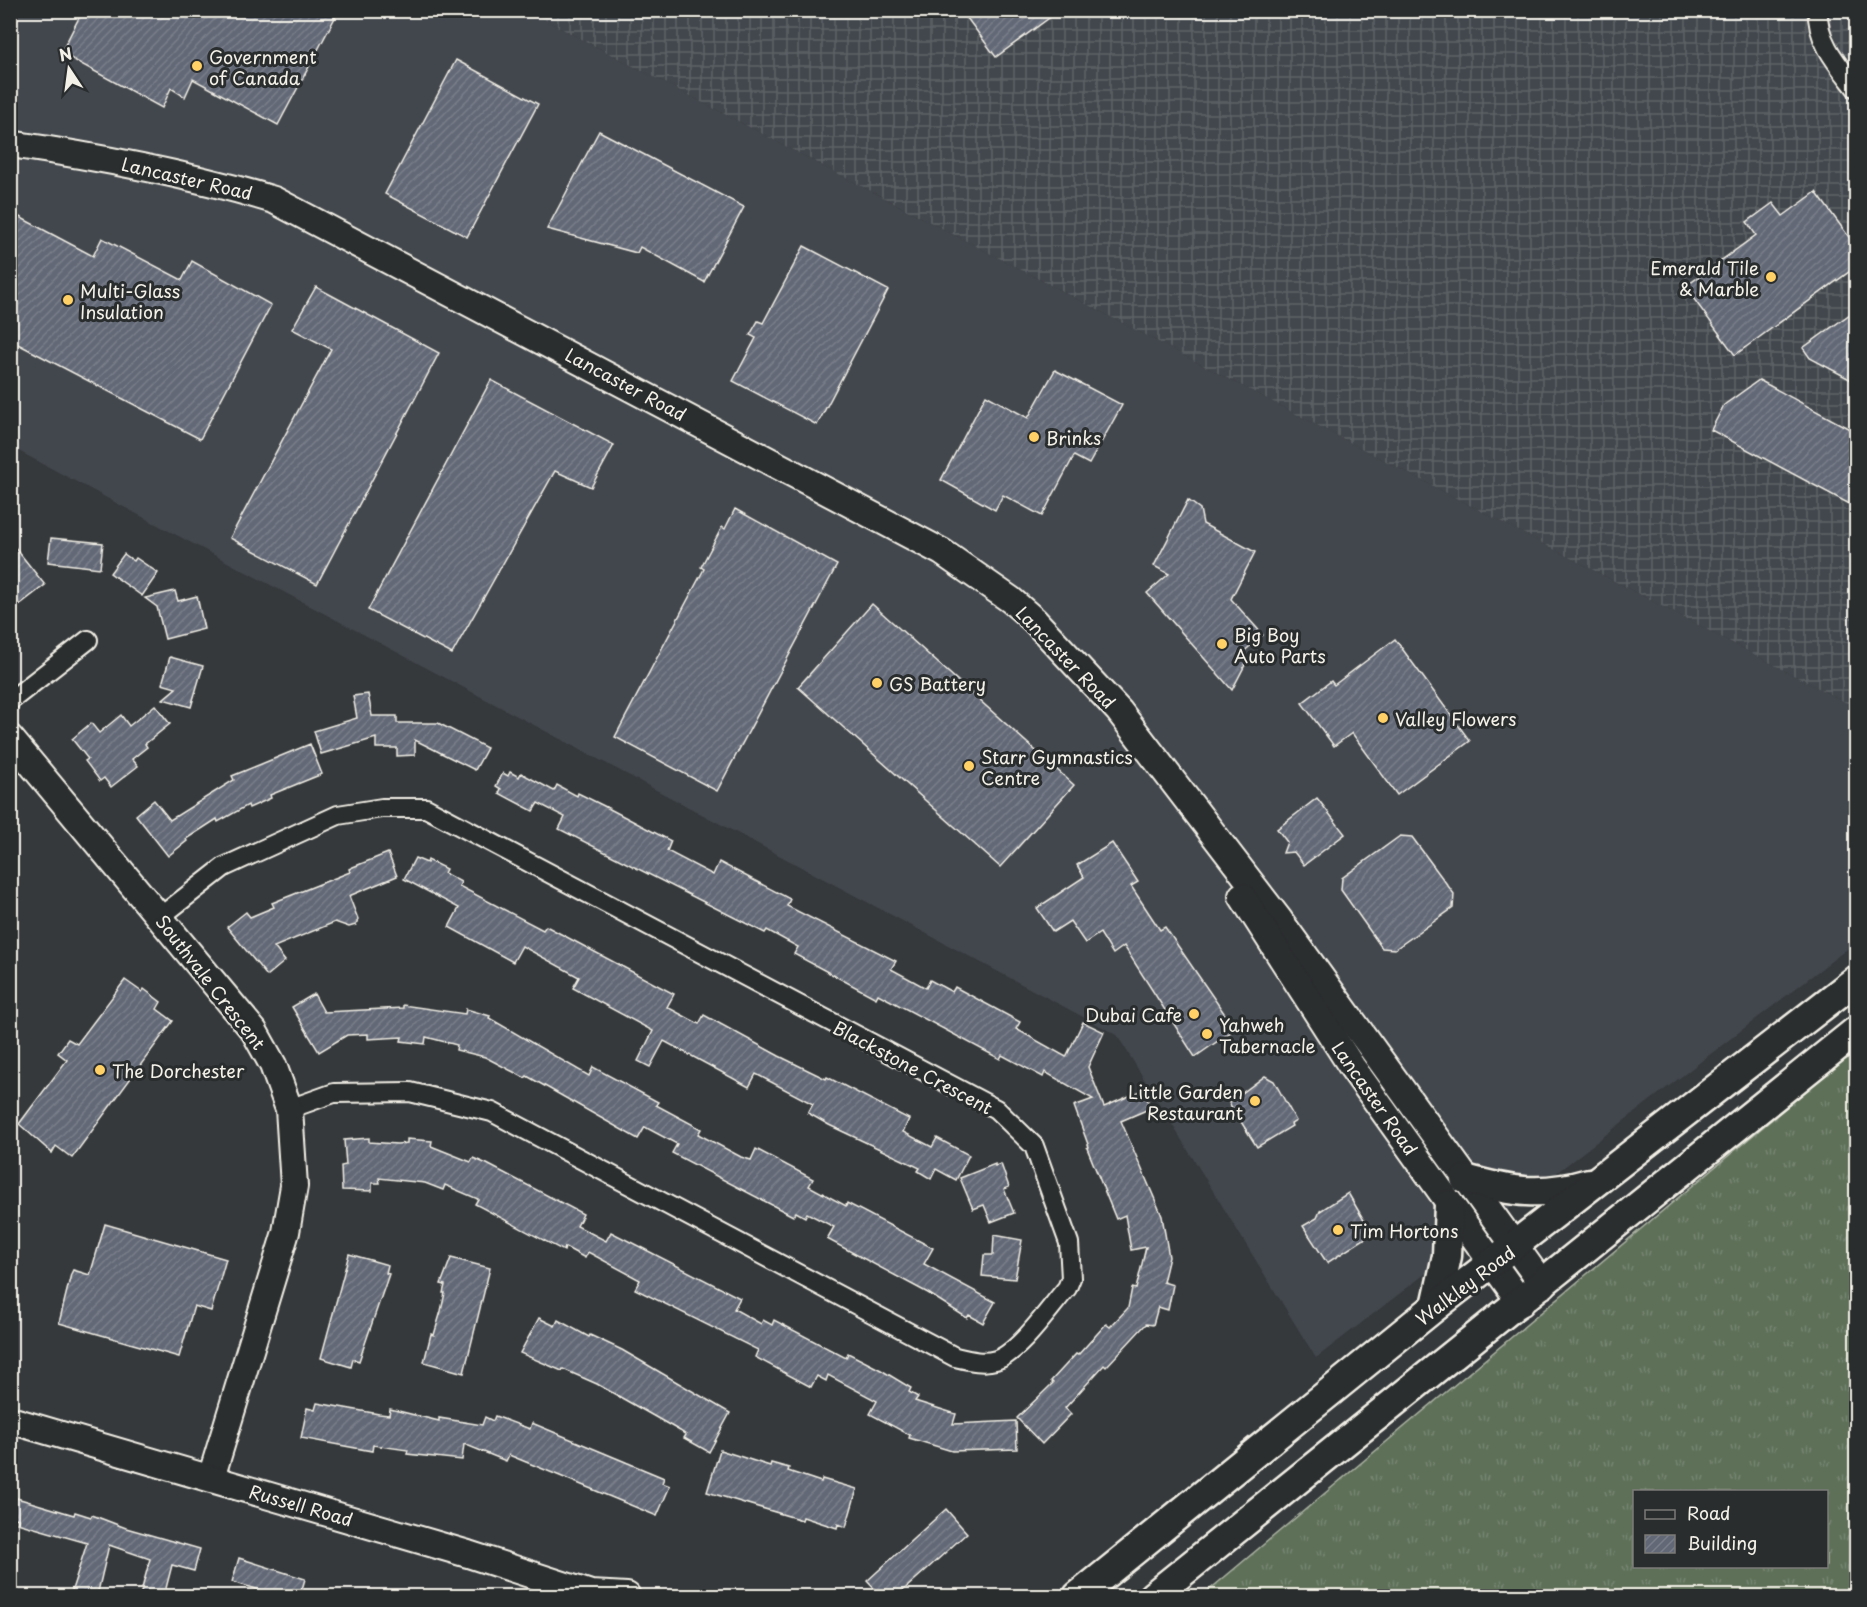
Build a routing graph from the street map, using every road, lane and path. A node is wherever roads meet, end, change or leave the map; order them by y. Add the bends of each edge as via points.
1 (1818, 10) edge
2 (1857, 88) edge
3 (10, 144) edge
4 (88, 640) dead end
5 (10, 701) edge
6 (10, 738) edge
7 (160, 917) junction
8 (1267, 919) junction
9 (1857, 980) edge
10 (1857, 1031) edge
11 (289, 1109) junction
12 (1465, 1179) junction
13 (1597, 1180) junction
14 (1449, 1204) junction
15 (1515, 1248) junction
16 (1492, 1265) junction
17 (1532, 1294) junction
18 (1436, 1306) junction
19 (10, 1420) edge
20 (211, 1478) junction
21 (593, 1595) edge
22 (627, 1596) edge
23 (1078, 1596) edge
24 (1153, 1596) edge

1 - 2 street via 1817,19 1829,53
3 - 8 street, Lancaster Road via 129,163 212,181 274,200 942,552 1011,600 1104,693 1161,766
4 - 5 street
6 - 7 street, Southvale Crescent
7 - 11 street, Southvale Crescent via 254,1030 273,1065
7 - 11 street, Blackstone Crescent via 224,867 338,815 382,807 426,808 996,1109 1034,1146 1070,1243 1071,1278 1067,1288 1013,1350 997,1360 973,1362 955,1357 492,1112 410,1092 334,1093
8 - 12 street, Lancaster Road
8 - 14 street, Lancaster Road via 1352,1067
9 - 13 main road, Walkley Road
10 - 17 main road
11 - 20 street, Southvale Crescent via 294,1186 286,1232
12 - 13 main road via 1533,1193 1564,1190
12 - 15 street, Lancaster Road
13 - 15 main road, Walkley Road
14 - 16 street, Lancaster Road
14 - 18 main road via 1447,1256
15 - 16 main road, Walkley Road
15 - 17 street, Lancaster Road
16 - 17 street, Lancaster Road
16 - 18 main road, Walkley Road
17 - 24 main road
18 - 23 main road, Walkley Road
19 - 20 street, Russell Road
20 - 21 street, Russell Road
21 - 22 street, Russell Road

